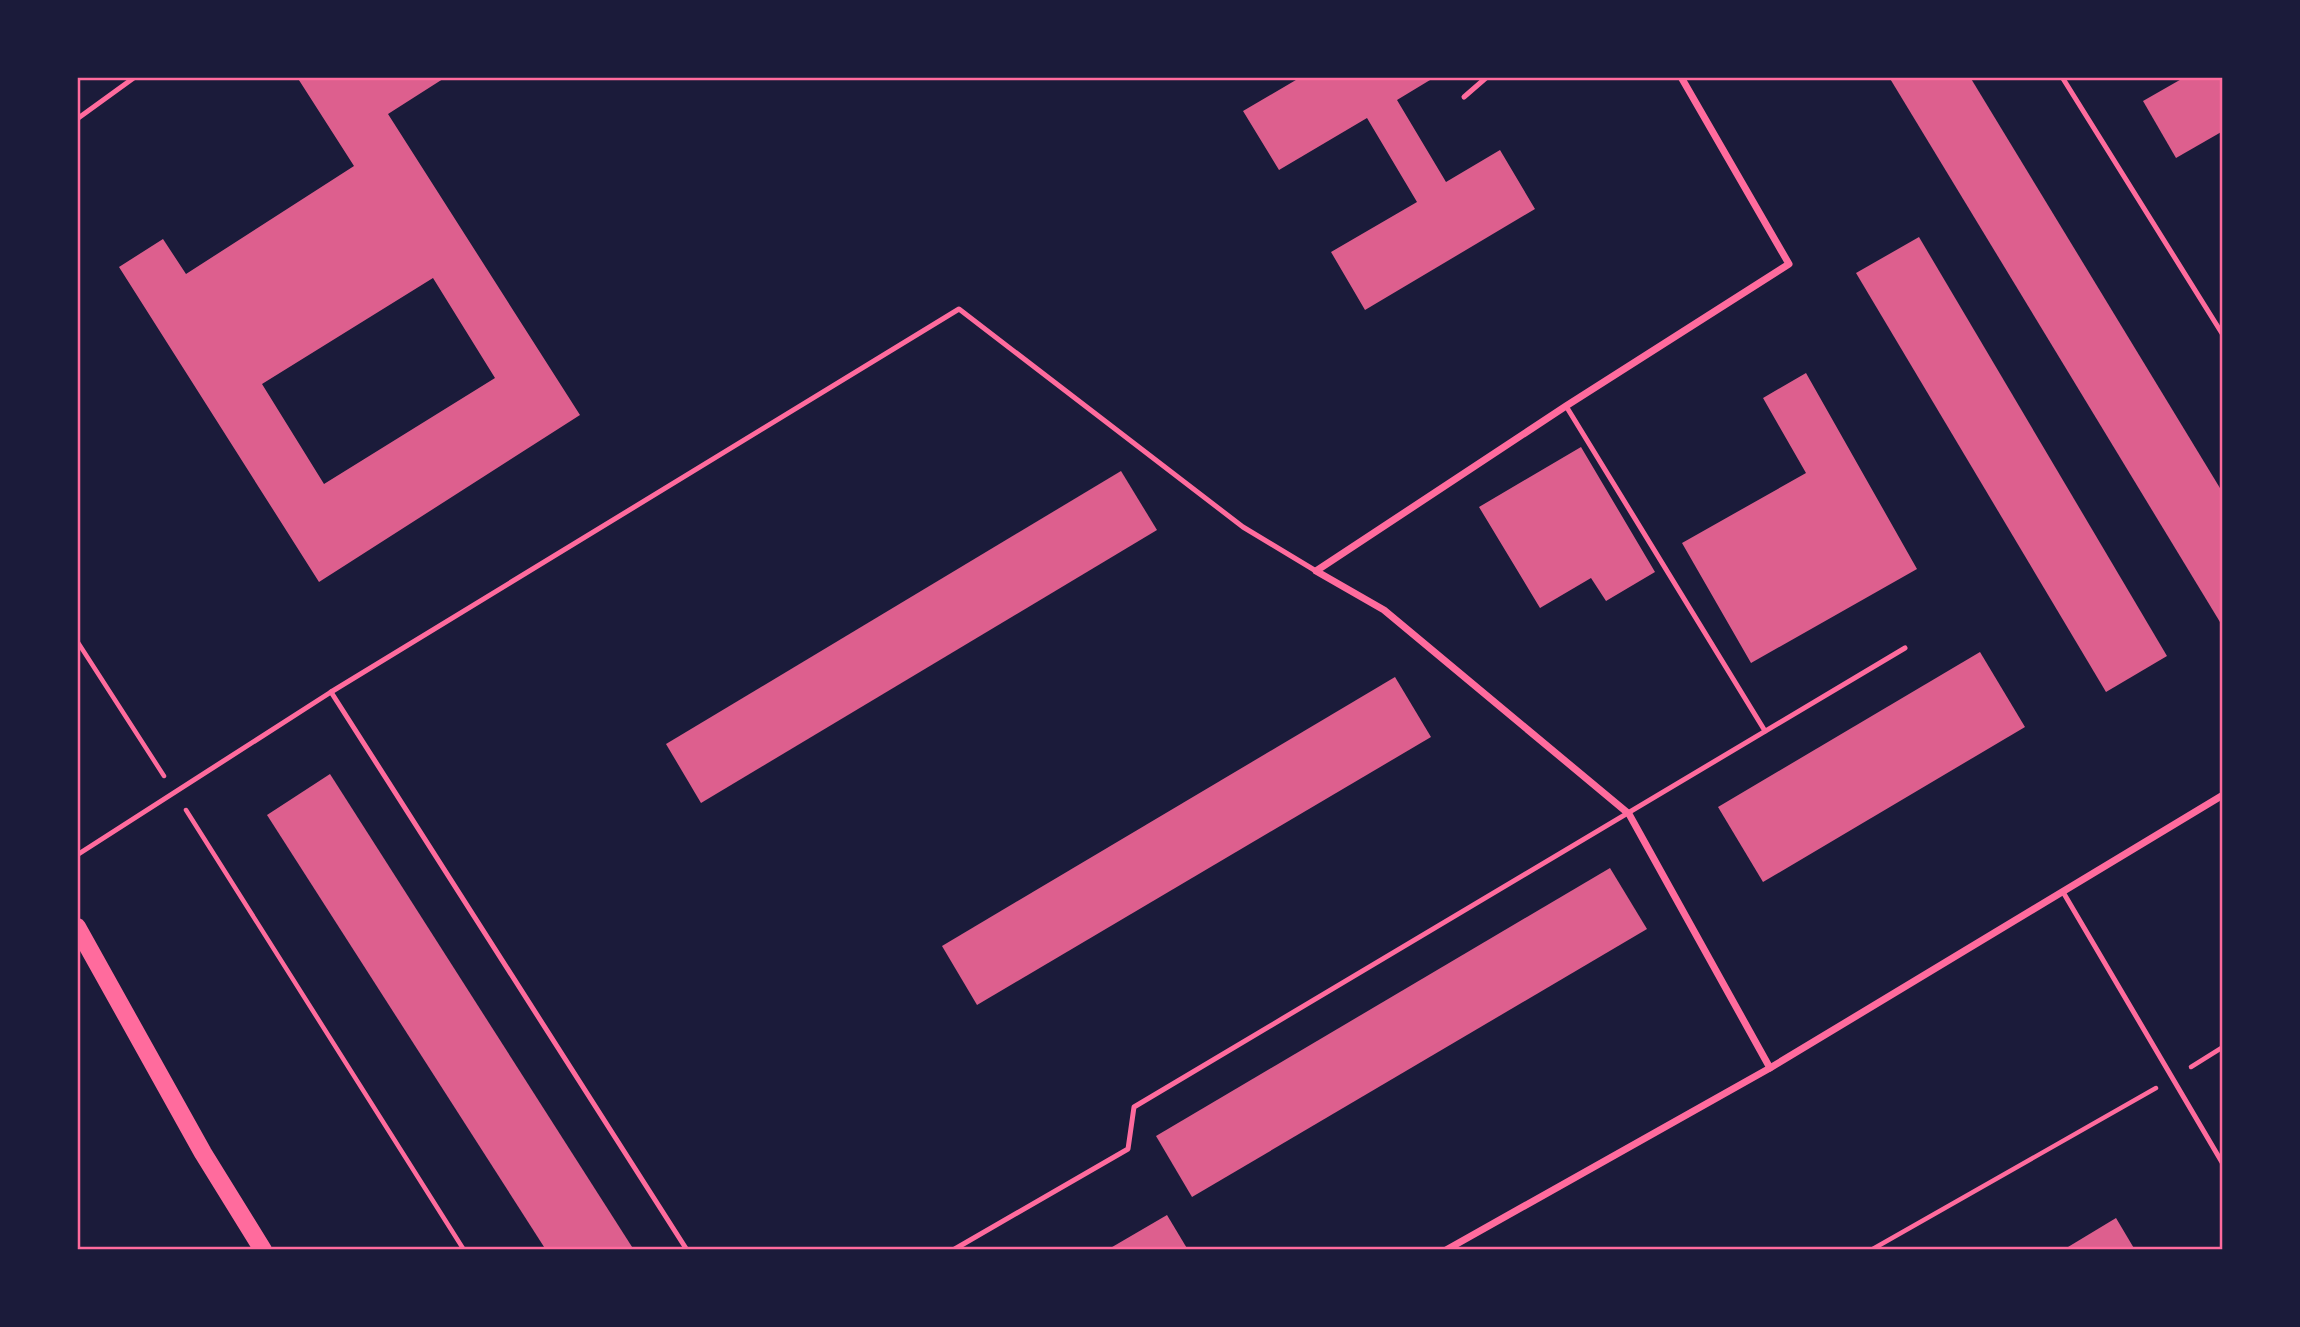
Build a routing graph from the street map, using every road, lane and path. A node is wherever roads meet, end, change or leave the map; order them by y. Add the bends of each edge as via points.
1 (135, 77) edge
2 (1487, 77) edge
3 (1681, 77) edge
4 (2064, 78) edge
5 (1464, 97) dead end
6 (77, 119) edge
7 (2223, 335) edge
8 (1566, 406) junction
9 (1316, 571) junction
10 (77, 641) edge
11 (1905, 648) dead end
12 (331, 692) junction
13 (1765, 731) junction
14 (175, 792) junction
15 (2223, 795) edge
16 (1629, 814) junction
17 (77, 855) edge
18 (2063, 892) junction
19 (77, 927) edge
20 (2223, 1047) edge
21 (1770, 1068) junction
22 (2173, 1078) junction
23 (2223, 1164) edge
24 (263, 1250) edge
25 (464, 1250) edge
26 (687, 1250) edge
27 (953, 1250) edge
28 (1446, 1250) edge
29 (1871, 1250) edge

1 - 6 lane
2 - 5 lane
3 - 8 street via 1789,264
4 - 7 lane
8 - 9 street
8 - 13 lane
9 - 12 lane via 1243,527 959,309
9 - 16 street via 1384,610
10 - 14 path
11 - 13 lane
12 - 14 lane
12 - 26 lane
13 - 16 lane
14 - 17 lane
14 - 25 path
15 - 18 street
16 - 21 street
16 - 27 lane via 1134,1107 1128,1149
18 - 21 street
18 - 22 lane
19 - 24 main road via 203,1153
20 - 22 path
21 - 28 street
22 - 23 lane
22 - 29 path

